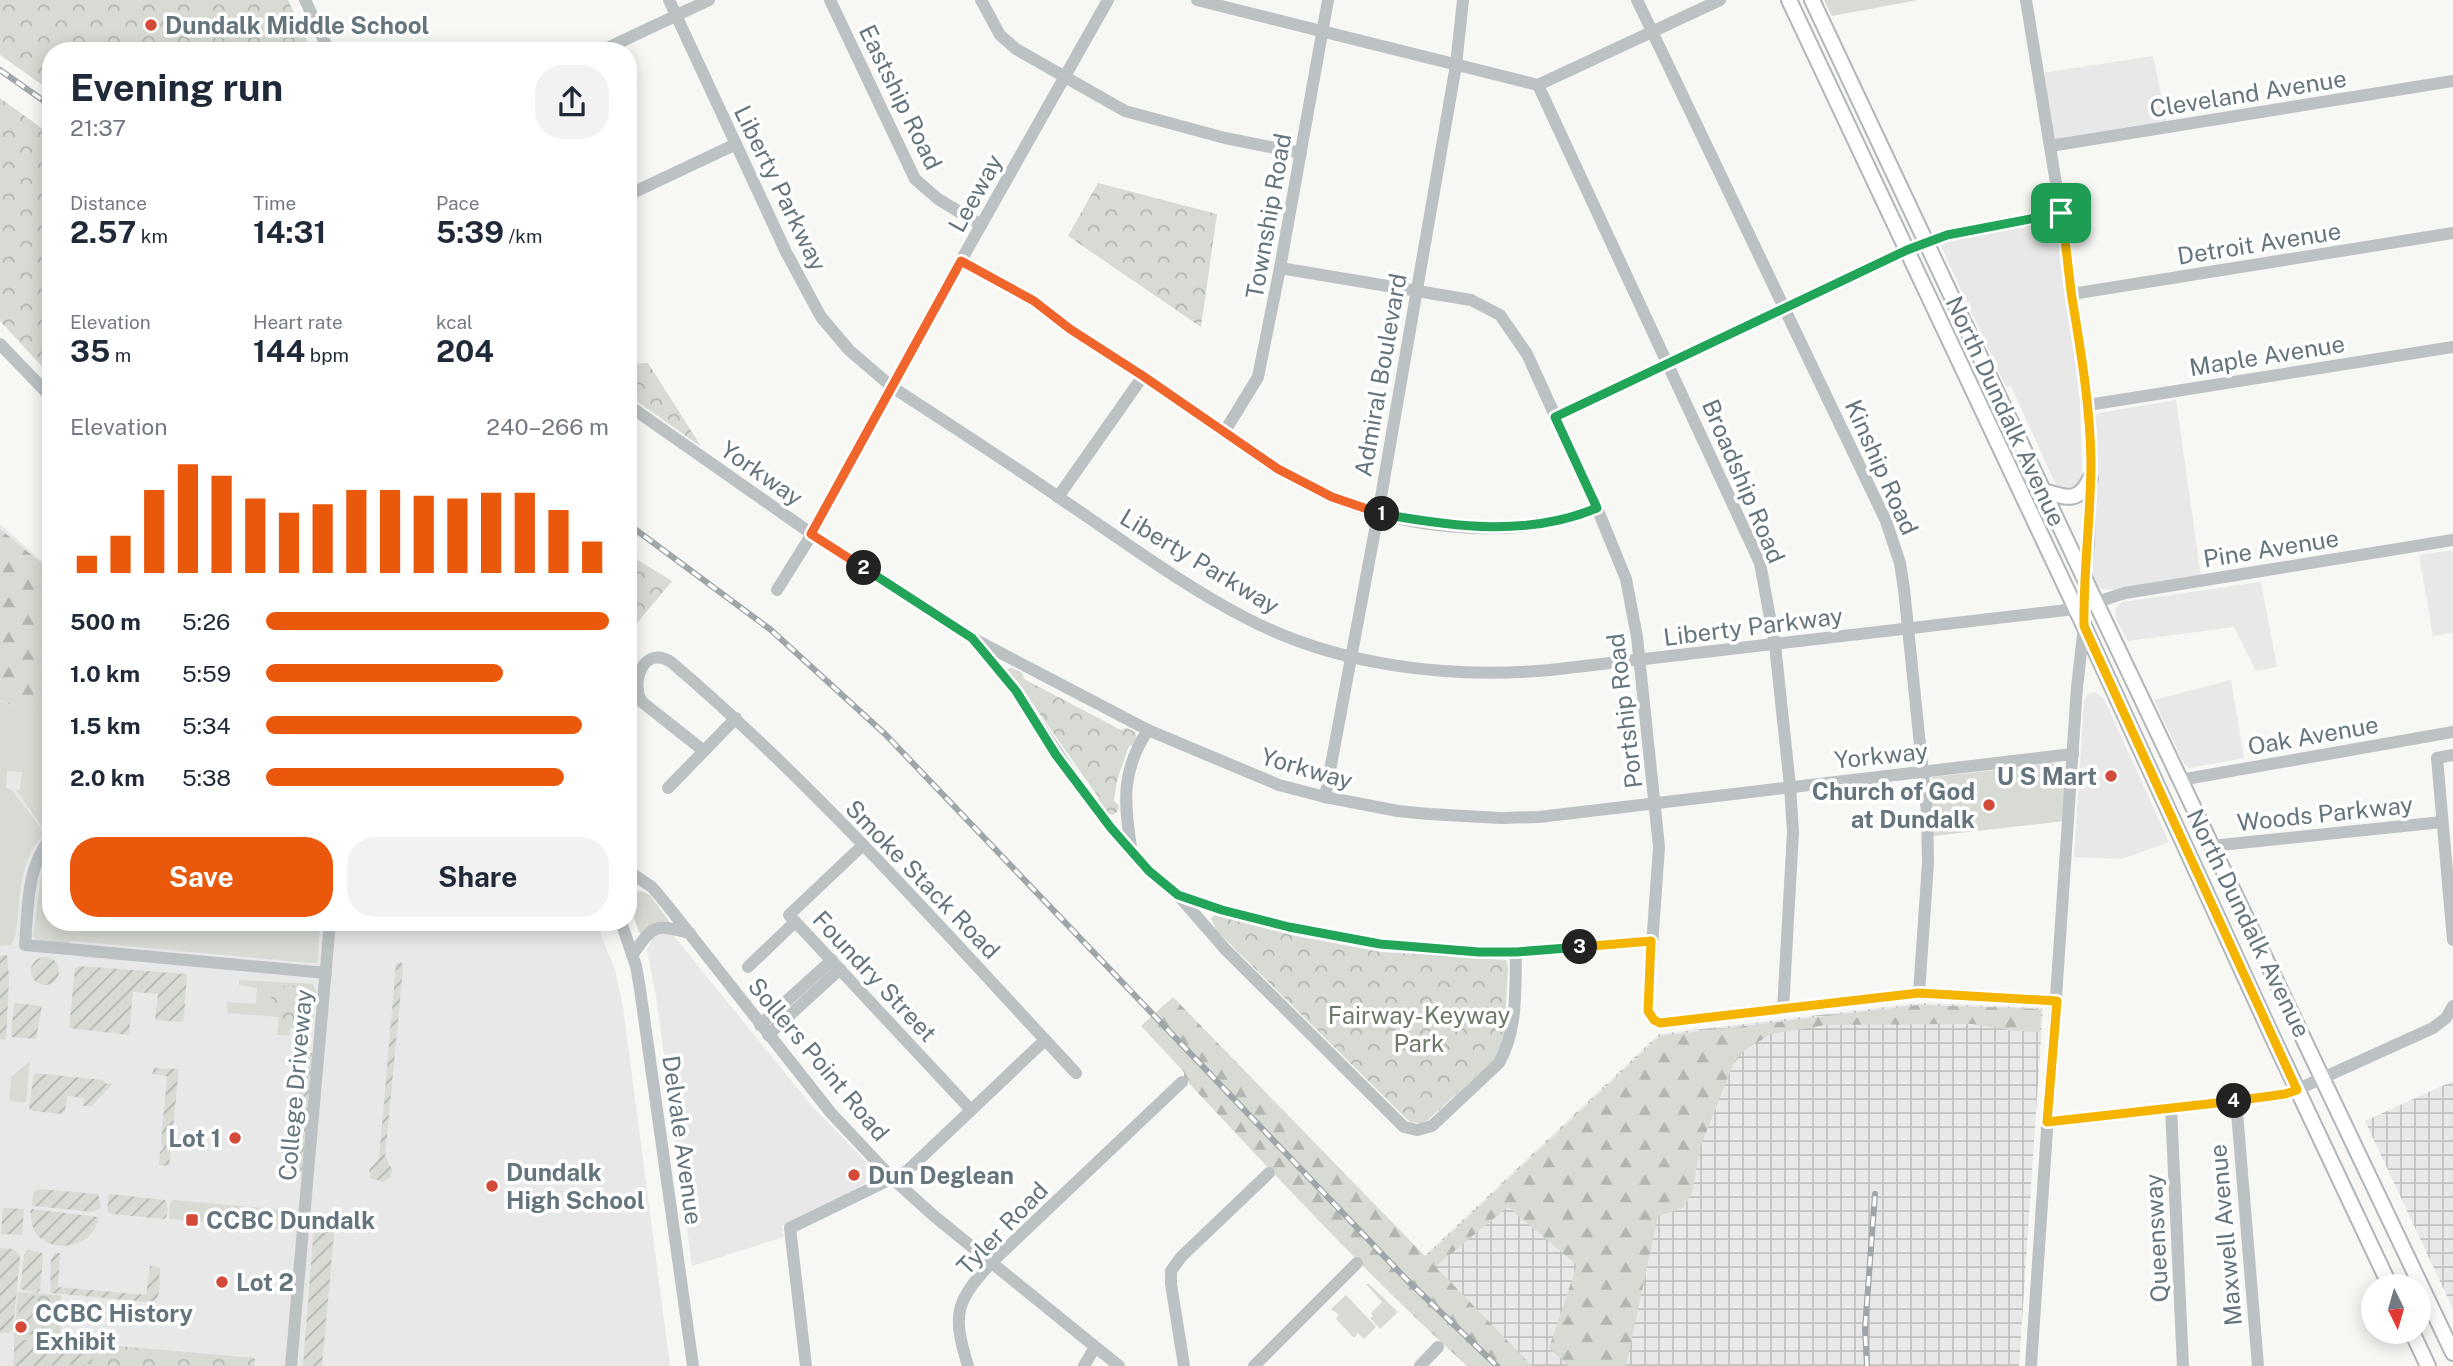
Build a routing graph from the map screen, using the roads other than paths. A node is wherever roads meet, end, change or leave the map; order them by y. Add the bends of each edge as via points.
1 (305, 0) edge
2 (669, 0) edge
3 (709, 0) edge
4 (831, 0) edge
5 (981, 0) edge
6 (1108, 0) edge
7 (1200, 0) edge
8 (1328, 0) edge
9 (1463, 0) edge
10 (1637, 0) edge
11 (1720, 0) edge
12 (1789, 0) edge
13 (1812, 0) edge
14 (2026, 0) edge
15 (677, 15) junction
16 (1652, 31) junction
17 (1322, 32) junction
18 (325, 42) edge
19 (620, 42) edge
20 (1455, 65) junction
21 (1064, 78) junction
22 (2453, 81) edge
23 (1538, 85) junction
24 (736, 145) junction
25 (2050, 146) junction
26 (1301, 153) junction
27 (637, 191) edge
28 (2061, 213) junction
29 (981, 225) junction
30 (2453, 233) edge
31 (1926, 242) junction
32 (1907, 250) junction
33 (961, 261) junction
34 (1280, 268) junction
35 (1416, 291) junction
36 (2072, 294) junction
37 (1784, 309) junction
38 (0, 344) edge
39 (2453, 347) edge
40 (1669, 364) junction
41 (1143, 376) junction
42 (892, 387) junction
43 (42, 388) edge
44 (2088, 405) junction
45 (637, 411) edge
46 (1555, 417) junction
47 (1225, 431) junction
48 (2090, 479) junction
49 (2044, 491) junction
50 (1058, 497) junction
51 (1597, 508) junction
52 (1378, 514) junction
53 (811, 534) junction
54 (2453, 540) edge
55 (2084, 577) junction
56 (777, 590) dead end
57 (2085, 605) junction
58 (2084, 626) junction
59 (1906, 628) junction
60 (972, 638) junction
61 (1775, 645) junction
62 (1352, 655) junction
63 (1639, 660) junction
64 (736, 718) junction
65 (1149, 730) junction
66 (2453, 732) edge
67 (704, 751) junction
68 (2073, 754) junction
69 (2453, 755) edge
70 (1922, 771) junction
71 (2179, 780) junction
72 (1790, 786) junction
73 (668, 788) dead end
74 (1325, 797) junction
75 (1656, 803) junction
76 (2442, 822) junction
77 (863, 845) junction
78 (2211, 846) junction
79 (1131, 849) junction
80 (42, 850) edge
81 (637, 882) edge
82 (1178, 895) junction
83 (794, 922) junction
84 (329, 931) edge
85 (624, 931) edge
86 (690, 933) junction
87 (2453, 940) edge
88 (1651, 941) junction
89 (1516, 952) junction
90 (632, 955) junction
91 (836, 964) junction
92 (748, 967) dead end
93 (326, 973) junction
94 (1919, 993) junction
95 (2057, 1001) junction
96 (2453, 1006) edge
97 (1783, 1009) junction
98 (764, 1030) junction
99 (1045, 1040) junction
100 (1076, 1073) dead end
101 (2324, 1078) junction
102 (1182, 1082) dead end
103 (2297, 1090) junction
104 (2236, 1100) junction
105 (2171, 1108) junction
106 (971, 1110) junction
107 (2047, 1122) junction
108 (1269, 1173) dead end
109 (893, 1179) junction
110 (992, 1262) junction
111 (1357, 1263) dead end
112 (2384, 1274) edge
113 (2418, 1344) edge
114 (1095, 1347) junction
115 (1438, 1347) dead end
116 (2453, 1353) edge
117 (291, 1366) edge
118 (693, 1366) edge
119 (806, 1366) edge
120 (968, 1366) edge
121 (1084, 1366) edge
122 (1119, 1366) edge
123 (1184, 1366) edge
124 (1254, 1366) edge
125 (1420, 1366) edge
126 (2031, 1366) edge
127 (2183, 1366) edge
128 (2258, 1366) edge
129 (2428, 1366) edge

1 - 18 street
2 - 15 street, Liberty Parkway
3 - 15 street
4 - 29 street, Eastship Road via 915,178 938,200
5 - 21 street via 1000,35
6 - 21 street, Leeway
7 - 17 street
8 - 17 street, Township Road
9 - 20 street, Admiral Boulevard
10 - 16 street, Kinship Road
11 - 16 street
12 - 32 main road, North Dundalk Avenue
13 - 31 main road, North Dundalk Avenue
14 - 25 street
15 - 19 street
15 - 24 street, Liberty Parkway
16 - 23 street
16 - 37 street, Kinship Road
17 - 20 street
17 - 26 street, Township Road
20 - 23 street
20 - 35 street, Admiral Boulevard
21 - 26 street via 1132,114
21 - 29 street, Leeway
22 - 25 street, Cleveland Avenue
23 - 40 street, Broadship Road
24 - 27 street
24 - 42 street, Liberty Parkway via 821,317 849,350
25 - 28 street
26 - 34 street, Township Road
28 - 31 street
28 - 36 street
29 - 33 street, Leeway
30 - 36 street, Detroit Avenue
31 - 32 street
31 - 49 main road, North Dundalk Avenue
32 - 37 street
32 - 57 main road, North Dundalk Avenue
33 - 41 street via 1034,301
33 - 42 street, Leeway
34 - 35 street, Portship Road
34 - 47 street, Township Road via 1258,377
35 - 46 street, Portship Road via 1471,300 1500,315 1527,354
35 - 52 street, Admiral Boulevard
36 - 44 street
37 - 40 street
37 - 59 street, Kinship Road via 1891,534 1900,563
38 - 43 street
39 - 44 street, Maple Avenue
40 - 46 street
40 - 61 street, Broadship Road via 1760,563
41 - 47 street
41 - 50 street
42 - 50 street, Liberty Parkway
42 - 53 street, Leeway
44 - 48 street
45 - 53 street, Yorkway
46 - 51 street, Portship Road
47 - 52 street via 1310,487
48 - 49 main road via 2075,496
48 - 55 street
49 - 55 main road, North Dundalk Avenue
50 - 62 street, Liberty Parkway via 1247,618 1312,645
51 - 52 street via 1545,523 1484,528
51 - 63 street, Portship Road via 1626,579
52 - 62 street, Admiral Boulevard
53 - 56 street, Leeway
53 - 60 street, Yorkway
54 - 57 street, Pine Avenue via 2125,593
55 - 57 main road, North Dundalk Avenue
57 - 58 main road, North Dundalk Avenue
57 - 59 street, Liberty Parkway
57 - 71 main road, North Dundalk Avenue
58 - 68 street
58 - 103 main road, North Dundalk Avenue
59 - 61 street, Liberty Parkway
59 - 70 street, Kinship Road
60 - 65 street, Yorkway
60 - 79 street via 1016,691 1089,800
61 - 63 street, Liberty Parkway
61 - 72 street, Broadship Road
62 - 63 street, Liberty Parkway via 1398,666 1486,674
62 - 74 street, Admiral Boulevard
63 - 75 street, Portship Road
64 - 67 street
64 - 67 street, Smoke Stack Road via 662,656 647,660 638,684 642,702
64 - 77 street, Smoke Stack Road
65 - 74 street, Yorkway via 1279,785
65 - 79 street via 1126,779
66 - 71 street, Oak Avenue
67 - 73 street
68 - 70 street, Yorkway
68 - 95 street
69 - 76 street via 2437,758
70 - 72 street, Yorkway
70 - 94 street, Kinship Road via 1928,863
71 - 78 main road, North Dundalk Avenue
72 - 75 street, Yorkway
72 - 97 street, Broadship Road via 1793,832
74 - 75 street, Yorkway via 1398,811 1501,818
75 - 88 street, Portship Road via 1659,847
76 - 78 street, Woods Parkway
76 - 87 street
77 - 83 street, Foundry Street via 789,915
77 - 99 street, Smoke Stack Road
78 - 101 main road, North Dundalk Avenue
79 - 82 street
80 - 93 street via 30,888 25,945
81 - 86 street, Sollers Point Road via 652,887
82 - 89 street via 1340,938 1431,950
82 - 89 street via 1345,1071 1411,1130 1432,1126 1499,1063 1512,1029
83 - 91 street, Foundry Street
83 - 92 street
84 - 93 street, College Driveway
85 - 90 street, Delvale Avenue
86 - 90 street via 655,928
86 - 98 street, Sollers Point Road
88 - 89 street
88 - 97 street, Portship Road via 1648,1011 1654,1020
90 - 118 street, Delvale Avenue
91 - 98 street
91 - 106 street, Foundry Street
93 - 117 street, College Driveway
94 - 95 street
94 - 97 street
95 - 107 street
96 - 101 street via 2433,1028
98 - 109 street, Sollers Point Road via 831,1113
99 - 100 street, Smoke Stack Road
99 - 106 street
101 - 103 street
101 - 116 main road, North Dundalk Avenue
102 - 110 street, Tyler Road
103 - 104 street
103 - 112 main road, North Dundalk Avenue
104 - 105 street
104 - 128 street, Maxwell Avenue
105 - 107 street
105 - 127 street, Queensway
106 - 109 street
107 - 126 street
108 - 123 street via 1171,1271
109 - 110 street, Sollers Point Road
109 - 119 street via 790,1228
110 - 114 street, Sollers Point Road
110 - 120 street, Tyler Road via 972,1283 960,1309 957,1325
111 - 124 street
113 - 129 main road
114 - 121 street
114 - 122 street, Sollers Point Road
115 - 125 street

